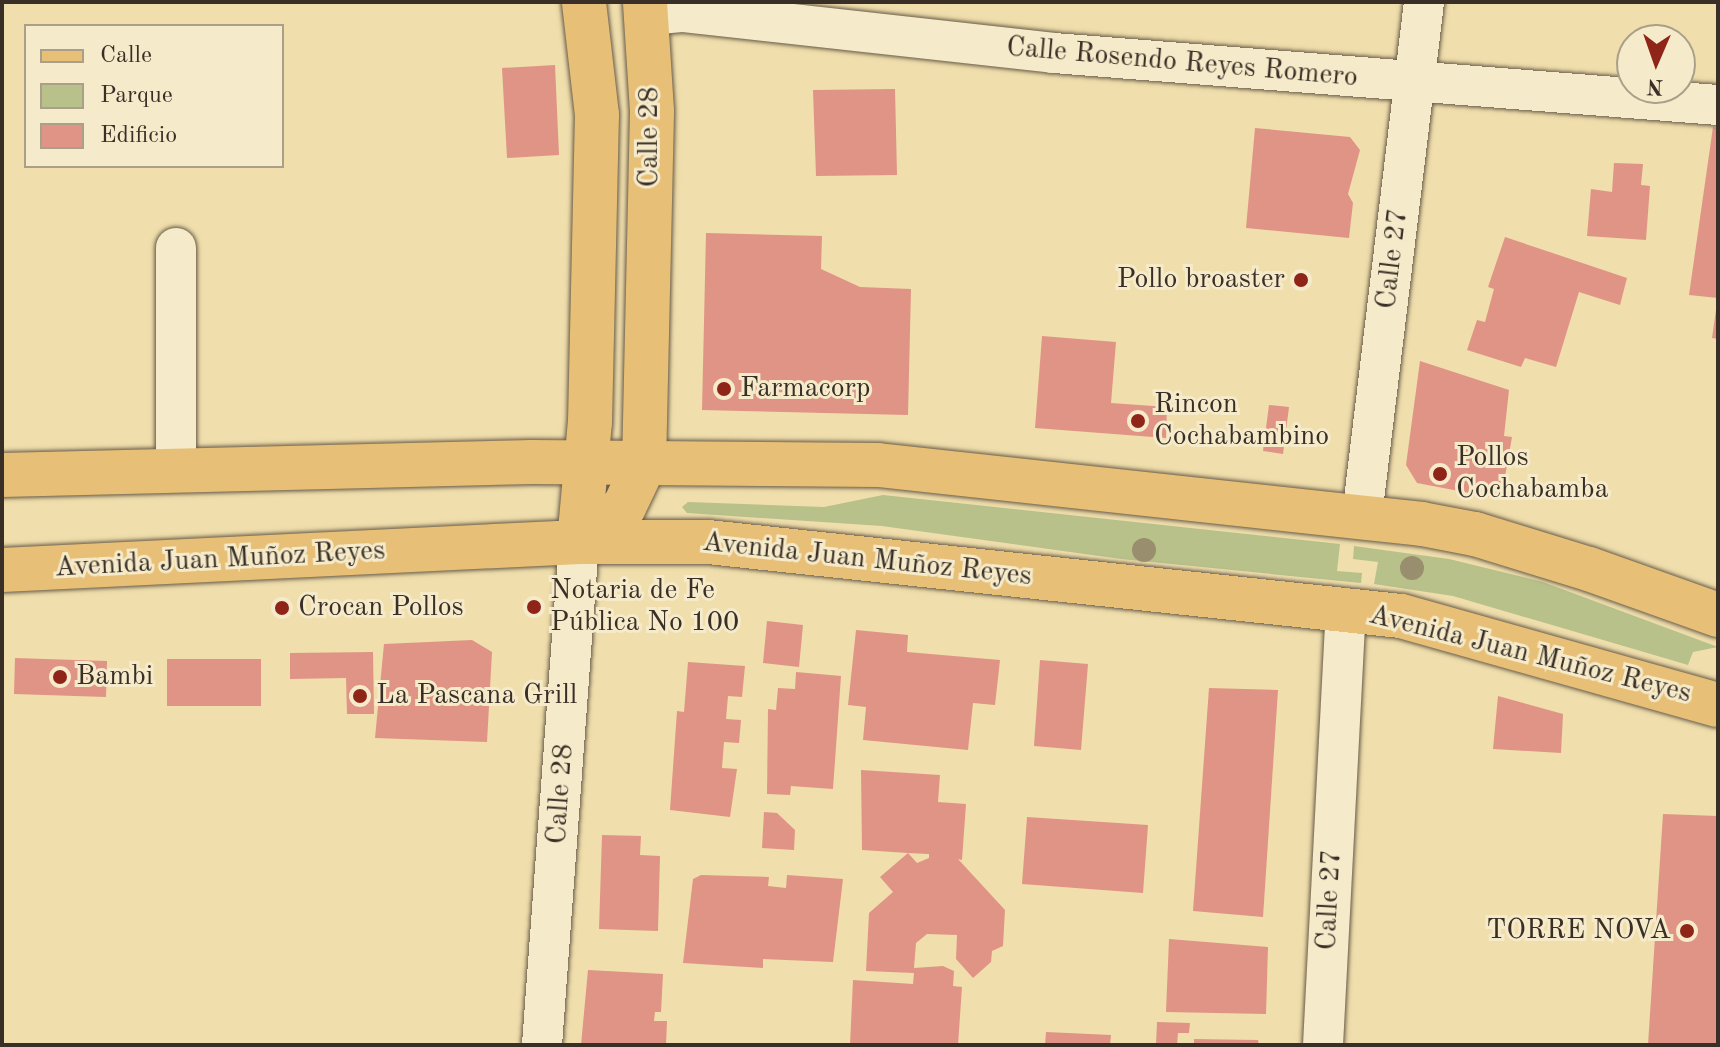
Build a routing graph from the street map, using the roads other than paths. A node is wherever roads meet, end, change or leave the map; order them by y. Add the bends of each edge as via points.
1 (1424, 2) edge
2 (647, 8) edge
3 (587, 13) edge
4 (1414, 82) junction
5 (1718, 105) edge
6 (176, 248) dead end
7 (587, 463) junction
8 (644, 465) junction
9 (176, 471) junction
10 (2, 475) edge
11 (1362, 516) junction
12 (579, 542) junction
13 (2, 570) edge
14 (1346, 610) junction
15 (1718, 615) edge
16 (1718, 705) edge
17 (542, 1045) edge
18 (1323, 1045) edge

1 - 4 street, Calle 27
2 - 3 main road
2 - 4 street, Calle Rosendo Reyes Romero via 1054,53
2 - 8 main road, Calle 28 via 652,111
3 - 7 main road, Calle 28 via 597,115
4 - 5 street, Calle Rosendo Reyes Romero
4 - 11 street, Calle 27
6 - 9 street
7 - 8 main road
7 - 9 main road
7 - 12 main road, Calle 28
8 - 11 main road via 878,465
8 - 12 main road via 624,507
9 - 10 main road
11 - 15 main road via 1475,534
12 - 13 main road, Avenida Juan Muñoz Reyes
12 - 14 main road, Avenida Juan Muñoz Reyes via 708,542 849,554
12 - 17 street, Calle 28
14 - 16 main road, Avenida Juan Muñoz Reyes via 1401,616
14 - 18 street, Calle 27

